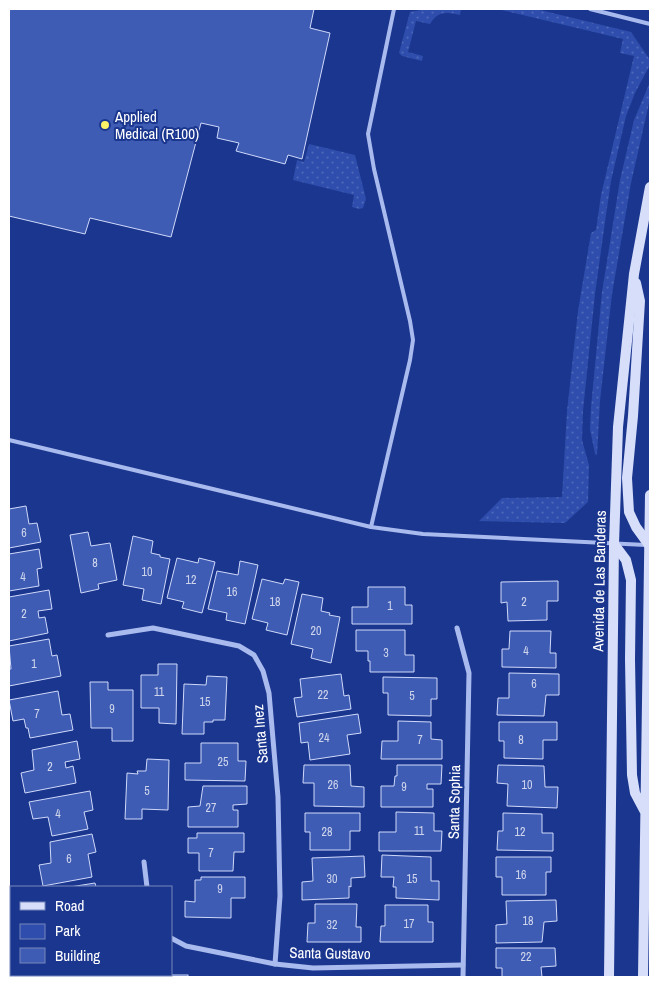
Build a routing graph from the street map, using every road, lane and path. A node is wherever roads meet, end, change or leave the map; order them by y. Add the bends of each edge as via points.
1 (394, 9) edge
2 (590, 9) edge
3 (650, 24) edge
4 (650, 187) edge
5 (634, 274) junction
6 (9, 440) edge
7 (650, 495) edge
8 (371, 527) junction
9 (614, 544) junction
10 (650, 545) edge
11 (457, 628) dead end
12 (108, 636) dead end
13 (648, 812) edge
14 (144, 862) dead end
15 (147, 886) edge
16 (172, 939) edge
17 (275, 964) junction
18 (463, 965) junction
19 (463, 977) edge
20 (609, 977) edge
21 (643, 977) edge

1 - 8 lane via 368,134 412,340
2 - 3 lane
4 - 5 main road, Avenida de Las Banderas
5 - 9 main road, Avenida de Las Banderas via 618,427
5 - 10 main road via 640,301 627,487 629,512
6 - 8 lane
7 - 10 main road
8 - 9 lane via 423,534
9 - 10 lane
9 - 13 main road via 626,560 631,580 632,775 635,793
9 - 20 main road, Avenida de Las Banderas
10 - 13 main road
11 - 18 street, Santa Sophia via 469,673
12 - 17 street, Santa Inez via 153,628 239,646 254,655 263,671 269,693 278,797 280,896
13 - 21 main road
14 - 15 street
16 - 17 street, Santa Gustavo via 186,946
17 - 18 street, Santa Gustavo via 313,968
18 - 19 street, Santa Sophia

